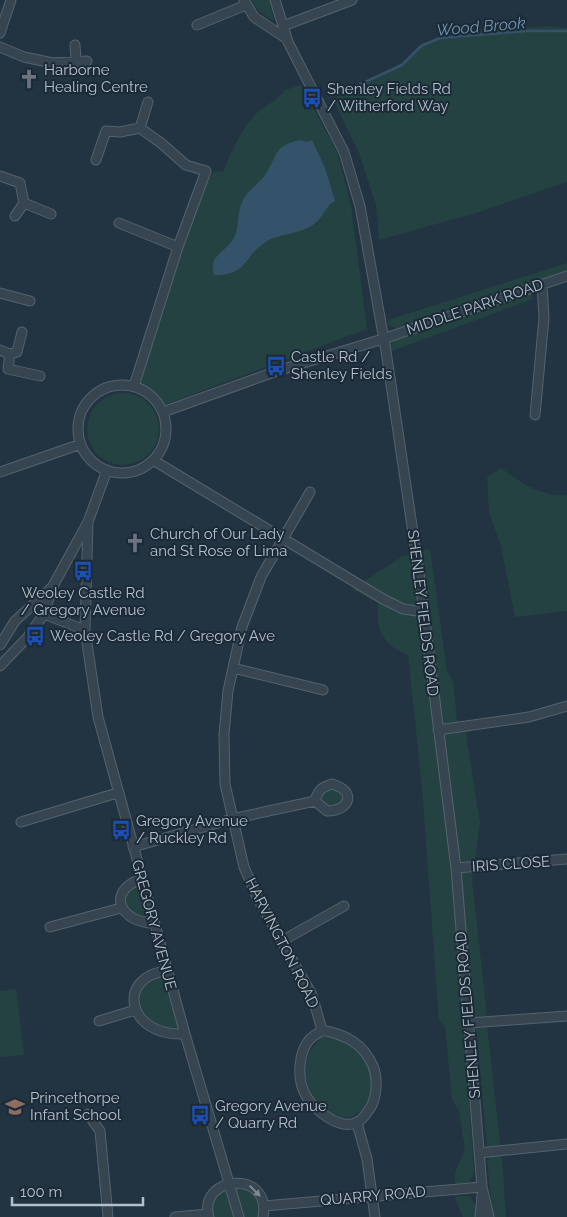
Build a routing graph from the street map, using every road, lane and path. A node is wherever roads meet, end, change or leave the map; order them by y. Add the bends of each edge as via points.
1 (11, 0) edge
2 (274, 0) edge
3 (352, 0) edge
4 (245, 2) edge
5 (197, 25) dead end
6 (283, 26) junction
7 (0, 33) edge
8 (287, 39) junction
9 (75, 46) dead end
10 (0, 47) edge
11 (76, 60) junction
12 (87, 61) dead end
13 (148, 102) dead end
14 (140, 128) junction
15 (96, 160) dead end
16 (0, 176) edge
17 (24, 203) junction
18 (50, 214) dead end
19 (15, 216) dead end
20 (119, 223) dead end
21 (178, 247) junction
22 (567, 276) edge
23 (542, 284) junction
24 (0, 293) edge
25 (30, 300) dead end
26 (22, 332) dead end
27 (383, 339) junction
28 (0, 350) edge
29 (10, 354) junction
30 (40, 376) dead end
31 (134, 386) junction
32 (163, 412) junction
33 (535, 415) dead end
34 (81, 444) junction
35 (154, 460) junction
36 (107, 470) junction
37 (0, 472) edge
38 (310, 492) dead end
39 (88, 522) junction
40 (282, 539) junction
41 (53, 586) junction
42 (424, 612) junction
43 (44, 614) junction
44 (85, 630) junction
45 (0, 645) edge
46 (0, 666) edge
47 (233, 668) junction
48 (323, 690) dead end
49 (567, 706) edge
50 (438, 730) junction
51 (117, 793) junction
52 (315, 801) dead end
53 (232, 819) junction
54 (21, 822) dead end
55 (133, 847) junction
56 (567, 859) edge
57 (456, 868) junction
58 (141, 879) junction
59 (344, 906) dead end
60 (121, 908) junction
61 (154, 923) junction
62 (50, 927) dead end
63 (282, 941) junction
64 (167, 971) junction
65 (135, 1010) junction
66 (567, 1016) edge
67 (99, 1021) dead end
68 (469, 1023) junction
69 (322, 1030) junction
70 (185, 1034) junction
71 (88, 1114) dead end
72 (357, 1123) junction
73 (567, 1144) edge
74 (479, 1153) junction
75 (230, 1183) junction
76 (482, 1187) junction
77 (373, 1198) junction
78 (264, 1206) junction
79 (208, 1215) edge
80 (108, 1217) edge
81 (175, 1217) edge
82 (239, 1217) edge
83 (263, 1217) edge
84 (375, 1217) edge
85 (480, 1217) edge
86 (490, 1217) edge

1 - 7 street
2 - 6 street, SHENLEY FIELDS ROAD
3 - 6 street
4 - 5 street
4 - 8 street, SHENLEY FIELDS ROAD via 254,17
6 - 8 street, SHENLEY FIELDS ROAD
8 - 27 street, SHENLEY FIELDS ROAD via 344,152 360,206
9 - 11 street
10 - 11 street via 54,63
11 - 12 street
13 - 14 street
14 - 15 street via 120,132 106,130
14 - 21 street via 186,165 206,171
16 - 17 street via 20,183
17 - 18 street
17 - 19 street
20 - 21 street
21 - 31 street
22 - 23 street, MIDDLE PARK ROAD
23 - 27 street, MIDDLE PARK ROAD
23 - 33 street via 544,318
24 - 25 street
26 - 29 street via 17,352
27 - 32 street, MIDDLE PARK ROAD via 277,371
27 - 42 street, SHENLEY FIELDS ROAD
28 - 29 street
29 - 30 street via 8,368
31 - 32 street via 153,397
31 - 34 street via 117,385 93,396 80,418
32 - 35 street via 166,435
34 - 36 street via 92,461
34 - 37 street
35 - 36 street via 127,472
35 - 40 street
36 - 39 street
38 - 40 street, HARVINGTON ROAD
39 - 41 street
39 - 44 street, GREGORY AVENUE
40 - 42 street via 383,600 403,609
40 - 47 street, HARVINGTON ROAD via 258,586 242,628
41 - 43 street
41 - 45 street via 15,622
42 - 50 street, SHENLEY FIELDS ROAD
43 - 44 street
43 - 46 street via 27,638
44 - 51 street, GREGORY AVENUE via 98,717
47 - 48 street
47 - 53 street, HARVINGTON ROAD via 224,734 225,784
49 - 50 street via 529,718
50 - 57 street, SHENLEY FIELDS ROAD
51 - 54 street
51 - 55 street, GREGORY AVENUE
52 - 53 street
53 - 55 street
53 - 63 street, HARVINGTON ROAD via 244,867
55 - 58 street, GREGORY AVENUE
56 - 57 street, IRIS CLOSE
57 - 68 street, SHENLEY FIELDS ROAD
58 - 60 street via 126,888 121,896
58 - 61 street, GREGORY AVENUE
59 - 63 street
60 - 61 street via 136,920
60 - 62 street
61 - 64 street, GREGORY AVENUE
63 - 69 street, HARVINGTON ROAD via 312,995
64 - 65 street via 155,972 141,983
64 - 70 street, GREGORY AVENUE
65 - 67 street
65 - 70 street via 148,1026 174,1035
66 - 68 street
68 - 74 street, SHENLEY FIELDS ROAD
69 - 72 street via 354,1041 367,1053 374,1069 377,1084 374,1101
69 - 72 street via 309,1040 301,1057 300,1074 305,1093 317,1109 332,1120 344,1124
70 - 75 street, GREGORY AVENUE
71 - 80 street via 100,1131
72 - 77 street
73 - 74 street
74 - 76 street, SHENLEY FIELDS ROAD
75 -> 78 street via 242,1182 253,1187
75 - 79 street via 215,1191
75 - 82 street, GREGORY AVENUE
76 - 77 street, QUARRY ROAD
76 - 85 street, SHENLEY FIELDS ROAD
76 - 86 street, SHENLEY FIELDS ROAD
77 - 78 street, QUARRY ROAD
77 - 84 street
78 - 83 street
79 - 81 street

